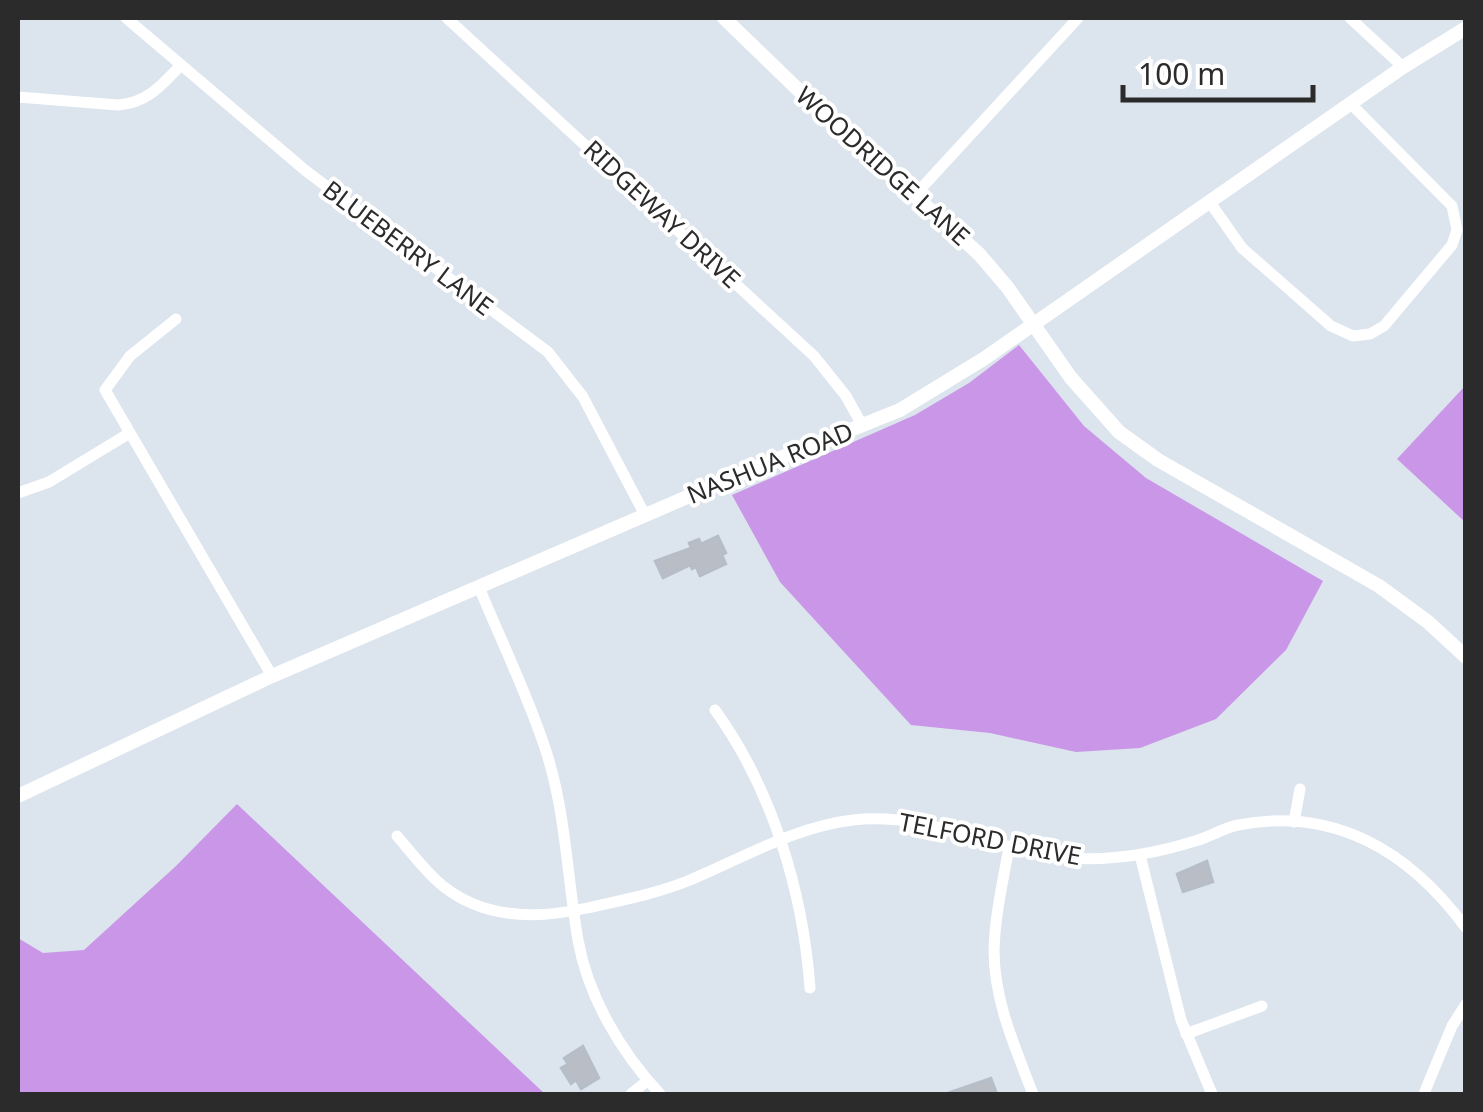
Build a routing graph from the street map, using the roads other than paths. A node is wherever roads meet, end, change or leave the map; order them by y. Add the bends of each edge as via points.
1 (126, 18) edge
2 (447, 18) edge
3 (724, 18) edge
4 (1078, 18) edge
5 (1350, 18) edge
6 (1466, 28) edge
7 (181, 65) junction
8 (1403, 67) junction
9 (18, 97) edge
10 (1350, 104) junction
11 (915, 195) junction
12 (1209, 200) junction
13 (176, 319) dead end
14 (1034, 322) junction
15 (862, 425) junction
16 (128, 434) junction
17 (18, 492) edge
18 (646, 515) junction
19 (479, 587) junction
20 (1466, 657) edge
21 (272, 676) junction
22 (715, 710) dead end
23 (1300, 789) dead end
24 (18, 796) edge
25 (1294, 822) junction
26 (397, 836) dead end
27 (779, 840) junction
28 (1009, 847) junction
29 (1140, 855) junction
30 (575, 912) junction
31 (1466, 928) edge
32 (810, 988) dead end
33 (1466, 1004) edge
34 (1262, 1006) dead end
35 (1186, 1034) junction
36 (648, 1081) junction
37 (1425, 1092) dead end
38 (631, 1094) edge
39 (660, 1094) edge
40 (1033, 1094) edge
41 (1212, 1094) edge

1 - 7 street, BLUEBERRY LANE
2 - 15 street, RIDGEWAY DRIVE via 814,356
3 - 11 street, WOODRIDGE LANE
4 - 11 street
5 - 8 street
6 - 8 street, NASHUA ROAD
7 - 9 street via 156,92 134,103
7 - 18 street, BLUEBERRY LANE via 306,171 548,352 583,397
8 - 10 street, NASHUA ROAD
10 - 12 street, NASHUA ROAD
10 - 12 street via 1452,206 1457,222 1452,245 1377,331 1354,336 1331,326 1242,248
11 - 14 street, WOODRIDGE LANE via 979,254
12 - 14 street, NASHUA ROAD
13 - 16 street via 130,356 105,390
14 - 15 street, NASHUA ROAD via 950,382
14 - 20 street via 1093,406 1129,440 1379,586
15 - 18 street, NASHUA ROAD
16 - 17 street via 49,482
16 - 21 street
18 - 19 street, NASHUA ROAD
19 - 21 street, NASHUA ROAD
19 - 30 street via 546,752
21 - 24 street, NASHUA ROAD
22 - 27 street via 758,782
23 - 25 street
25 - 29 street, TELFORD DRIVE via 1233,826
25 - 31 street, TELFORD DRIVE via 1346,832 1388,851 1442,894
26 - 30 street, TELFORD DRIVE via 441,885 478,906 518,916
27 - 28 street, TELFORD DRIVE via 879,818
27 - 30 street, TELFORD DRIVE via 652,894
27 - 32 street via 805,933
28 - 29 street, TELFORD DRIVE via 1066,858
28 - 40 street via 995,969 1003,1015
29 - 35 street
30 - 36 street via 578,942 602,1009
33 - 37 street
34 - 35 street
35 - 41 street
36 - 38 street
36 - 39 street

